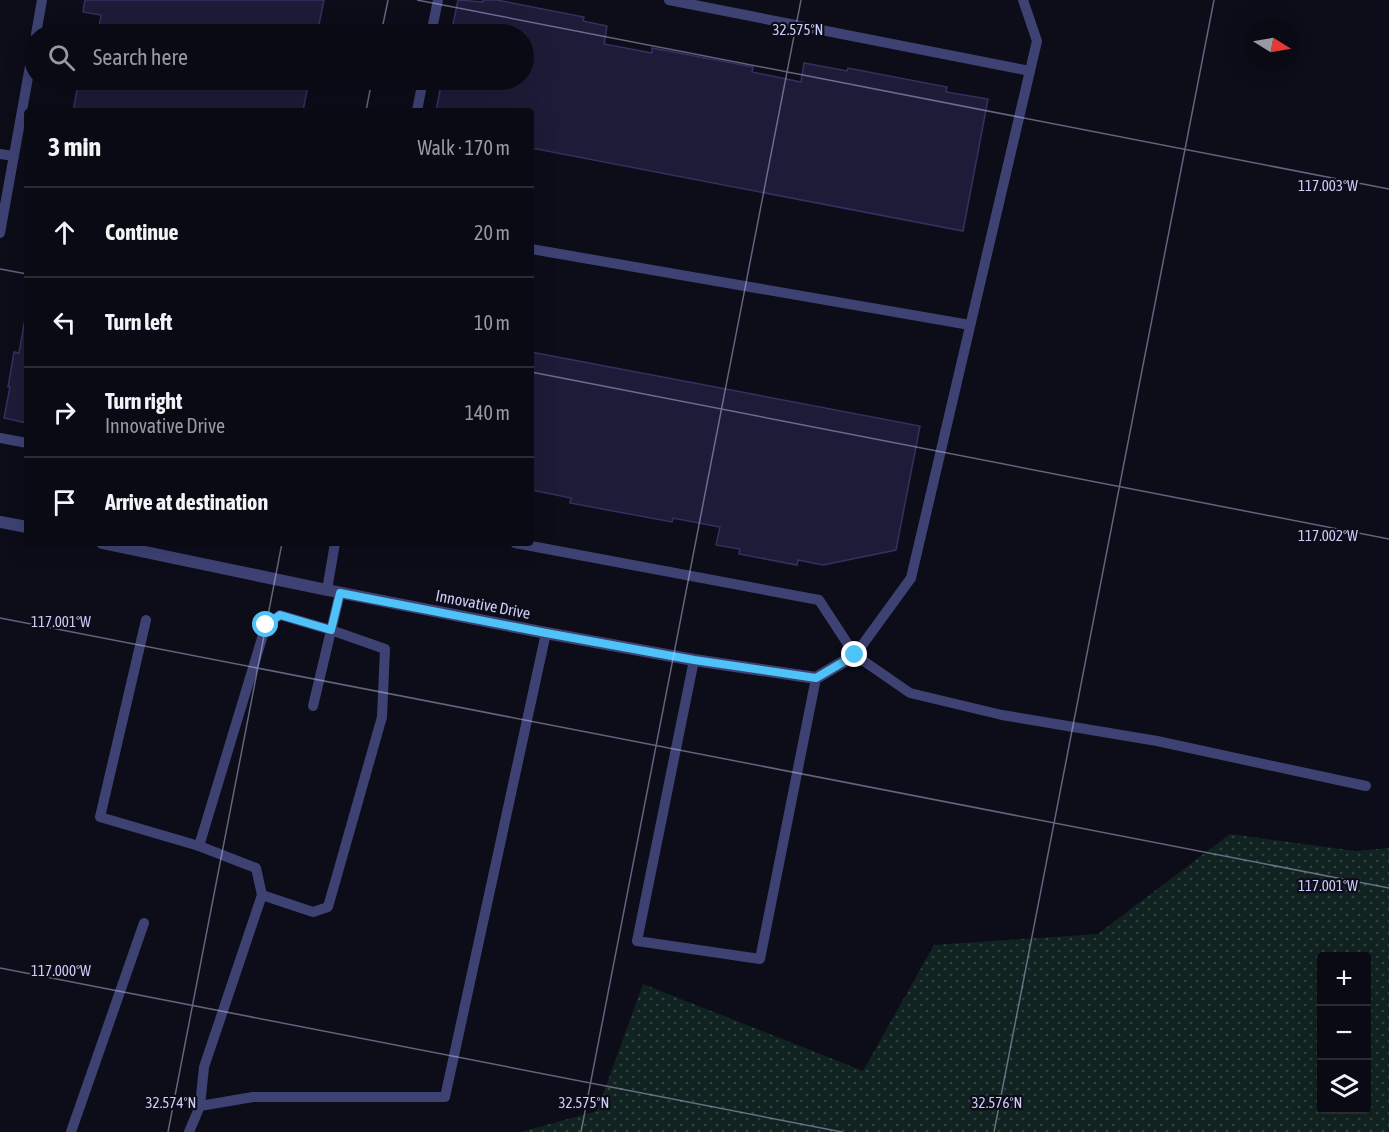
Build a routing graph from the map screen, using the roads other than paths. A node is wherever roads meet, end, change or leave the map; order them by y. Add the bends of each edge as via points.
1 (42, 0) edge
2 (438, 0) edge
3 (669, 0) edge
4 (1023, 0) edge
5 (716, 5) edge
6 (38, 24) edge
7 (433, 24) edge
8 (1030, 71) junction
9 (26, 90) edge
10 (421, 90) edge
11 (418, 108) edge
12 (0, 154) edge
13 (14, 156) junction
14 (0, 233) edge
15 (534, 250) edge
16 (970, 325) junction
17 (0, 438) edge
18 (24, 442) edge
19 (0, 522) edge
20 (24, 526) edge
21 (116, 546) edge
22 (334, 546) edge
23 (531, 546) edge
24 (327, 590) junction
25 (340, 593) junction
26 (146, 620) dead end
27 (331, 630) junction
28 (546, 633) junction
29 (855, 655) junction
30 (694, 660) junction
31 (816, 678) junction
32 (313, 706) dead end
33 (1366, 786) dead end
34 (199, 846) junction
35 (262, 895) junction
36 (144, 923) dead end
37 (200, 1106) junction
38 (71, 1132) edge
39 (189, 1132) edge

1 - 6 lane
2 - 7 lane
3 - 5 lane
4 - 8 lane via 1037,41
5 - 8 lane
8 - 16 lane
9 - 13 lane
10 - 11 lane
12 - 13 lane
13 - 14 lane
15 - 16 lane
16 - 29 lane via 911,578
17 - 18 lane
19 - 20 street
21 - 24 street, Innovative Drive
22 - 24 lane
23 - 29 lane via 819,600
24 - 25 street, Innovative Drive
25 - 27 lane
25 - 28 street, Innovative Drive
26 - 34 lane via 100,817
27 - 32 lane
27 - 34 lane via 280,615 266,625
27 - 35 lane via 385,649 382,717 328,907 313,912
28 - 30 street, Innovative Drive
28 - 37 lane via 445,1097 253,1097
29 - 31 street
29 - 33 lane via 910,693 1002,715 1157,741
30 - 31 street, Innovative Drive
30 - 31 lane via 637,941 760,959
34 - 35 lane via 256,868
35 - 37 lane via 204,1067
36 - 38 lane
37 - 39 lane

